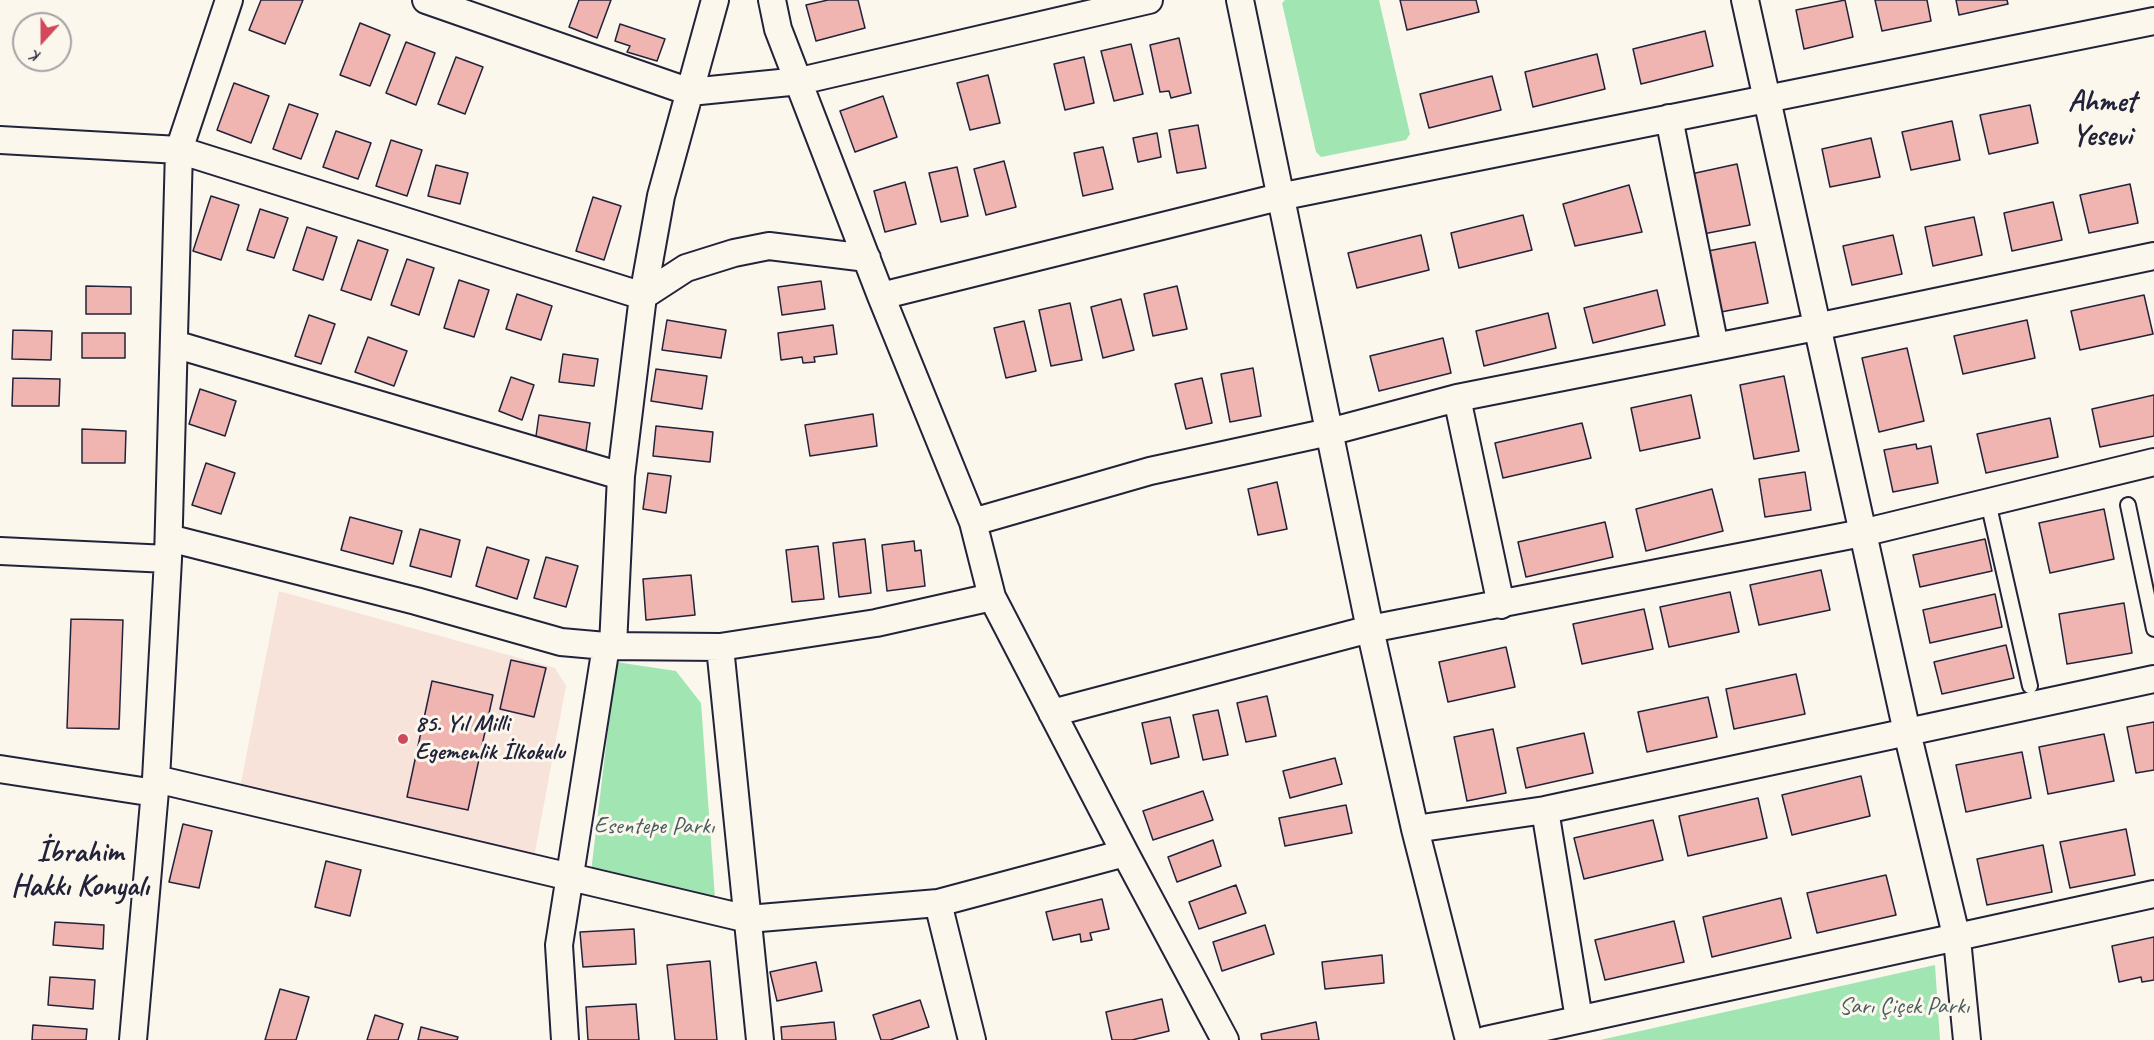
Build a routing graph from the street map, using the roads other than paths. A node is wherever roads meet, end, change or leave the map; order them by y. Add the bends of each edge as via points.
1 (229, 0) edge
2 (426, 0) edge
3 (716, 0) edge
4 (772, 0) edge
5 (1149, 0) edge
6 (1240, 0) edge
7 (1745, 0) edge
8 (2154, 21) edge
9 (800, 81) junction
10 (690, 93) junction
11 (1766, 99) junction
12 (1669, 118) junction
13 (0, 140) edge
14 (179, 150) junction
15 (1279, 196) junction
16 (2154, 255) edge
17 (867, 258) junction
18 (643, 296) junction
19 (881, 296) junction
20 (1816, 327) junction
21 (174, 344) junction
22 (1715, 347) junction
23 (1457, 398) junction
24 (1329, 432) junction
25 (2154, 462) edge
26 (621, 476) junction
27 (1988, 502) junction
28 (2128, 505) dead end
29 (973, 522) junction
30 (1862, 533) junction
31 (169, 549) junction
32 (0, 551) edge
33 (992, 597) junction
34 (1501, 605) junction
35 (1370, 629) junction
36 (2154, 629) edge
37 (610, 646) junction
38 (720, 647) junction
39 (2154, 679) edge
40 (2030, 686) dead end
41 (1052, 713) junction
42 (1906, 732) junction
43 (0, 769) edge
44 (155, 786) junction
45 (1545, 810) junction
46 (1416, 829) junction
47 (1125, 853) junction
48 (568, 879) junction
49 (2154, 894) edge
50 (938, 903) junction
51 (748, 919) junction
52 (1957, 939) junction
53 (1579, 1019) junction
54 (133, 1040) edge
55 (565, 1040) edge
56 (760, 1040) edge
57 (972, 1040) edge
58 (1225, 1040) edge
59 (1469, 1040) edge
60 (1486, 1040) edge
61 (1966, 1040) edge

1 - 14 street
2 - 10 street
3 - 10 street
4 - 9 street via 778,29
5 - 9 street
6 - 15 street
7 - 11 street
8 - 11 street
9 - 10 street
9 - 17 street
10 - 18 street via 661,196
11 - 12 street
11 - 20 street
12 - 15 street
12 - 22 street
13 - 14 street
14 - 18 street
14 - 21 street
15 - 19 street
15 - 24 street
16 - 20 street
17 - 18 street via 804,249 757,248 686,268
17 - 19 street
18 - 26 street
19 - 29 street
20 - 22 street
20 - 30 street
21 - 26 street
21 - 31 street
22 - 23 street
23 - 24 street
23 - 34 street
24 - 29 street via 1150,471
24 - 35 street
25 - 27 street
26 - 37 street
27 - 30 street
27 - 40 lane
28 - 36 lane
29 - 33 street
30 - 34 street
30 - 42 street
31 - 32 street
31 - 37 street via 405,598 561,642
31 - 44 street
33 - 38 street via 876,623
33 - 41 street
34 - 35 street
35 - 41 street
35 - 46 street
37 - 38 street
37 - 48 street
38 - 51 street
39 - 42 street
41 - 47 street
42 - 45 street
42 - 52 street
43 - 44 street
44 - 48 street
44 - 54 street
45 - 46 street
45 - 53 street
46 - 59 street
47 - 50 street
47 - 58 street
48 - 51 street
48 - 55 street via 559,945
49 - 52 street
50 - 51 street
50 - 57 street
51 - 56 street
52 - 53 street
52 - 61 street
53 - 60 street

